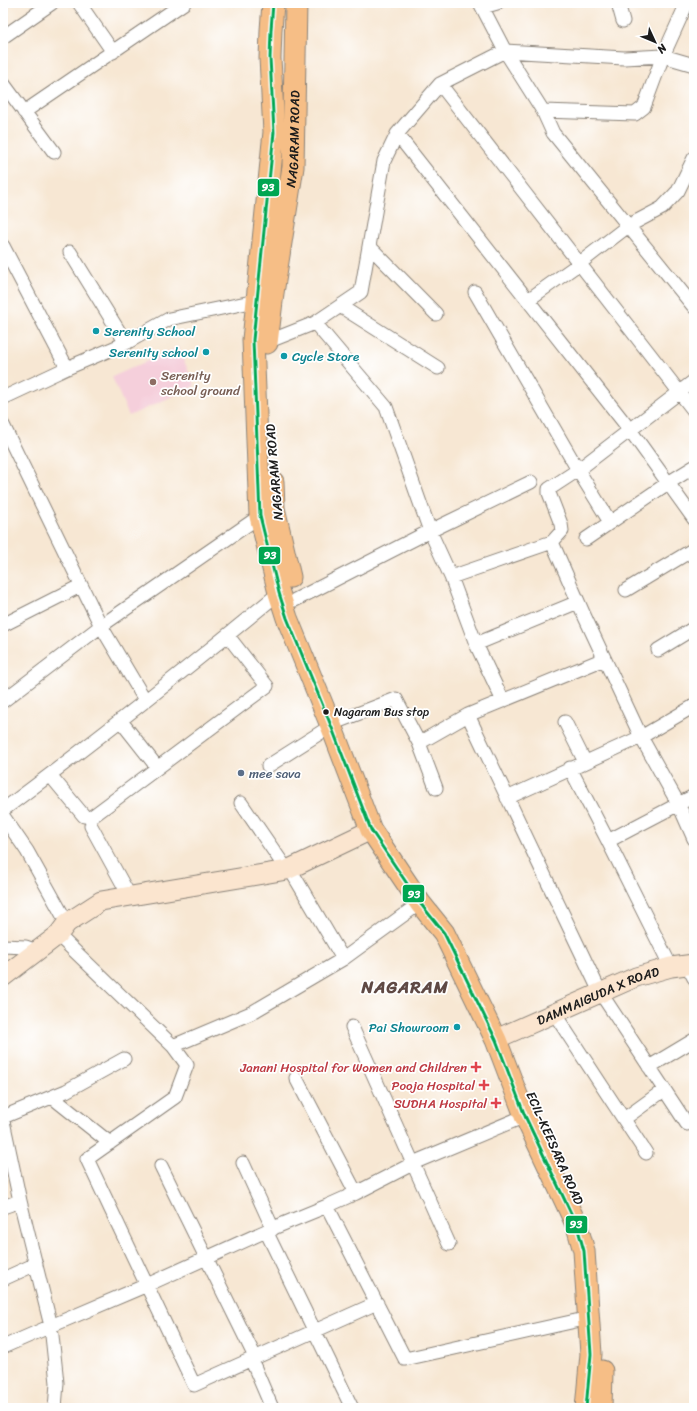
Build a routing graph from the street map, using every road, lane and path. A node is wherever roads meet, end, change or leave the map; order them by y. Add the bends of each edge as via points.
1 (79, 3) edge
2 (184, 3) edge
3 (274, 3) edge
4 (296, 3) edge
5 (497, 3) edge
6 (618, 3) edge
7 (687, 3) edge
8 (47, 4) edge
9 (482, 5) edge
10 (623, 21) dead end
11 (3, 37) edge
12 (505, 51) junction
13 (113, 52) junction
14 (663, 56) junction
15 (694, 65) edge
16 (3, 83) edge
17 (440, 84) junction
18 (543, 111) junction
19 (24, 112) junction
20 (397, 134) junction
21 (54, 152) dead end
22 (694, 158) edge
23 (628, 226) junction
24 (3, 246) edge
25 (369, 246) junction
26 (70, 252) dead end
27 (271, 252) junction
28 (580, 263) junction
29 (475, 292) dead end
30 (528, 300) junction
31 (256, 301) junction
32 (340, 306) junction
33 (694, 308) edge
34 (436, 314) dead end
35 (315, 323) junction
36 (267, 342) junction
37 (126, 343) junction
38 (67, 368) junction
39 (438, 368) dead end
40 (694, 381) edge
41 (680, 392) junction
42 (3, 398) edge
43 (694, 411) edge
44 (3, 425) edge
45 (630, 430) junction
46 (694, 468) edge
47 (578, 470) junction
48 (531, 482) dead end
49 (668, 483) junction
50 (260, 516) junction
51 (694, 519) edge
52 (610, 522) junction
53 (430, 531) junction
54 (586, 539) dead end
55 (552, 542) junction
56 (694, 548) edge
57 (451, 578) junction
58 (80, 586) junction
59 (626, 590) dead end
60 (287, 597) junction
61 (578, 602) junction
62 (4, 623) edge
63 (101, 626) junction
64 (694, 628) edge
65 (228, 636) junction
66 (476, 644) junction
67 (658, 650) dead end
68 (604, 659) junction
69 (145, 700) junction
70 (3, 701) edge
71 (503, 701) junction
72 (694, 706) edge
73 (468, 715) junction
74 (120, 720) junction
75 (565, 722) dead end
76 (335, 724) junction
77 (641, 737) junction
78 (419, 743) junction
79 (585, 762) junction
80 (268, 766) dead end
81 (157, 767) junction
82 (570, 768) junction
83 (50, 775) junction
84 (436, 788) dead end
85 (694, 796) edge
86 (507, 798) junction
87 (241, 803) dead end
88 (679, 805) junction
89 (3, 810) edge
90 (3, 816) edge
91 (89, 819) junction
92 (371, 830) junction
93 (694, 839) edge
94 (608, 841) junction
95 (289, 869) junction
96 (130, 896) junction
97 (420, 903) junction
98 (63, 929) junction
99 (3, 946) edge
100 (37, 951) junction
101 (343, 959) junction
102 (686, 969) edge
103 (3, 977) edge
104 (600, 992) junction
105 (554, 1013) junction
106 (352, 1028) dead end
107 (500, 1038) junction
108 (694, 1040) edge
109 (173, 1046) junction
110 (124, 1059) dead end
111 (649, 1067) junction
112 (296, 1078) dead end
113 (664, 1090) junction
114 (52, 1097) junction
115 (525, 1116) junction
116 (3, 1117) edge
117 (624, 1119) junction
118 (3, 1121) edge
119 (686, 1124) dead end
120 (110, 1143) junction
121 (646, 1153) dead end
122 (243, 1163) dead end
123 (413, 1164) junction
124 (161, 1166) dead end
125 (356, 1193) junction
126 (20, 1201) junction
127 (327, 1206) junction
128 (3, 1207) edge
129 (269, 1230) junction
130 (449, 1244) dead end
131 (206, 1258) junction
132 (36, 1264) junction
133 (3, 1279) edge
134 (147, 1285) junction
135 (377, 1303) junction
136 (589, 1318) junction
137 (51, 1326) junction
138 (315, 1331) junction
139 (3, 1347) edge
140 (253, 1358) junction
141 (55, 1408) edge
142 (272, 1408) edge
143 (352, 1408) edge
144 (586, 1408) edge
145 (601, 1408) edge

1 - 13 street
2 - 13 street
3 - 27 main road, NAGARAM ROAD via 270,58 274,132
4 - 27 main road, NAGARAM ROAD via 293,166
5 - 9 street
6 - 10 street
7 - 14 street
8 - 11 street
9 - 12 street
12 - 14 street via 624,58
12 - 17 street
12 - 18 street
13 - 19 street
14 - 15 street
14 - 18 street via 644,107 635,114
16 - 19 street
17 - 20 street
17 - 28 street
18 - 23 street via 553,133
19 - 21 street
20 - 25 street via 384,161
20 - 30 street
22 - 23 street via 678,191 662,208
23 - 28 street
23 - 33 street
24 - 38 street
25 - 32 street via 361,292
25 - 34 street
26 - 37 street
27 - 31 main road, NAGARAM ROAD
27 - 36 main road, NAGARAM ROAD via 273,292
28 - 30 street
28 - 41 street
29 - 47 street
30 - 45 street
31 - 37 street via 169,319
31 - 50 main road, NAGARAM ROAD via 253,340
32 - 35 street
32 - 39 street
35 - 36 street
35 - 53 street via 386,407
36 - 60 main road, NAGARAM ROAD via 274,508
37 - 38 street
38 - 42 street
40 - 41 street
41 - 43 street
41 - 45 street
44 - 58 street
45 - 47 street
45 - 49 street
46 - 49 street
47 - 52 street
47 - 55 street via 549,488 562,531
48 - 53 street
49 - 51 street
49 - 52 street
50 - 60 main road, NAGARAM ROAD
50 - 63 street
52 - 54 street
53 - 57 street
53 - 60 street
55 - 57 street
55 - 61 street
56 - 59 street
57 - 66 street
58 - 62 street
58 - 63 street
60 - 65 street
60 - 76 main road, NAGARAM ROAD
61 - 66 street
61 - 68 street
63 - 69 street
63 - 70 street
64 - 67 street
65 - 69 street
65 - 81 street via 267,686
66 - 71 street
68 - 71 street
68 - 77 street
69 - 74 street
71 - 73 street
72 - 77 street
73 - 78 street
73 - 86 street
74 - 81 street
74 - 83 street
75 - 79 street
76 - 78 street via 396,699
76 - 80 street
76 - 92 main road, NAGARAM ROAD
76 - 107 main road, NAGARAM ROAD via 381,822 412,874 472,959
77 - 79 street
77 - 88 street
78 - 84 street
79 - 82 street
81 - 91 street
82 - 86 street
82 - 94 street
83 - 89 street
83 - 91 street
85 - 88 street
86 - 104 street
87 - 95 street
88 - 93 street
88 - 94 street
90 - 98 street via 27,850
91 - 96 street
92 - 95 street
92 - 97 main road, NAGARAM ROAD
94 - 102 street
95 - 96 street
95 - 101 street
96 - 98 street via 101,900
97 - 101 street
97 - 107 main road, NAGARAM ROAD via 444,933
98 - 100 street
98 - 109 street
99 - 100 street via 26,947
100 - 103 street
101 - 109 street via 251,1013
102 - 104 street, DAMMAIGUDA X ROAD via 636,977
104 - 105 street, DAMMAIGUDA X ROAD
104 - 111 street
105 - 107 street, DAMMAIGUDA X ROAD
105 - 117 street
106 - 123 street
107 - 115 main road, ECIL-KEESARA ROAD
107 - 145 main road, ECIL-KEESARA ROAD via 589,1225 600,1286
108 - 111 street
109 - 120 street via 187,1065 175,1098
110 - 114 street
111 - 113 street
112 - 125 street
113 - 117 street
113 - 119 street
114 - 116 street
114 - 120 street
115 - 123 street
115 - 136 main road, ECIL-KEESARA ROAD via 577,1226 584,1251
117 - 121 street
118 - 126 street
120 - 134 street via 87,1159
122 - 129 street
123 - 125 street
123 - 130 street
124 - 131 street
125 - 127 street
126 - 128 street
126 - 132 street
127 - 129 street
127 - 135 street
129 - 131 street
129 - 138 street
131 - 134 street
131 - 140 street
132 - 133 street
132 - 137 street
134 - 137 street
134 - 140 street via 194,1385
135 - 136 street via 406,1358
135 - 138 street
136 - 144 main road, ECIL-KEESARA ROAD via 591,1354
137 - 139 street
137 - 141 street via 57,1383
138 - 140 street
138 - 143 street
140 - 142 street

